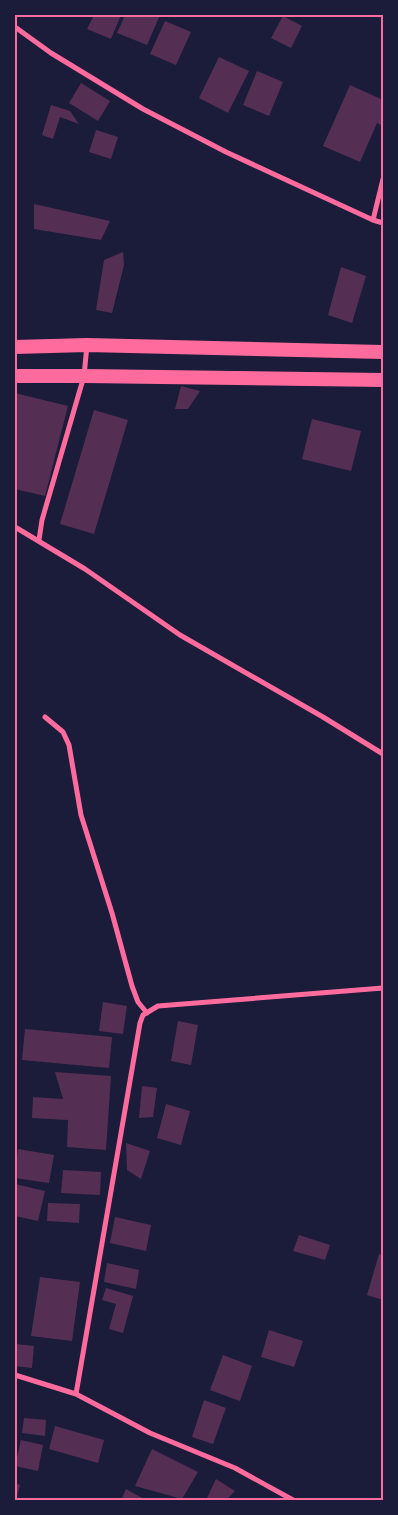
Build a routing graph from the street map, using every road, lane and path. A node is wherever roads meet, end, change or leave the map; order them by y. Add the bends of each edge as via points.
1 (15, 27) edge
2 (383, 179) edge
3 (372, 220) junction
4 (383, 223) edge
5 (87, 345) junction
6 (15, 346) edge
7 (383, 352) edge
8 (15, 376) edge
9 (84, 376) junction
10 (383, 380) edge
11 (15, 527) edge
12 (39, 540) junction
13 (45, 717) dead end
14 (383, 754) edge
15 (383, 988) edge
16 (147, 1013) junction
17 (15, 1375) edge
18 (76, 1394) junction
19 (293, 1500) edge

1 - 3 street via 143,109
2 - 3 street
3 - 4 street
5 - 6 highway
5 - 7 highway
5 - 9 street
8 - 9 highway
9 - 10 highway
9 - 12 street
11 - 12 street
12 - 14 street via 180,635
13 - 16 street via 63,732 69,745 81,815 132,986 138,1002
15 - 16 street via 158,1006
16 - 18 street via 140,1023
17 - 18 street
18 - 19 street via 150,1433 235,1468

